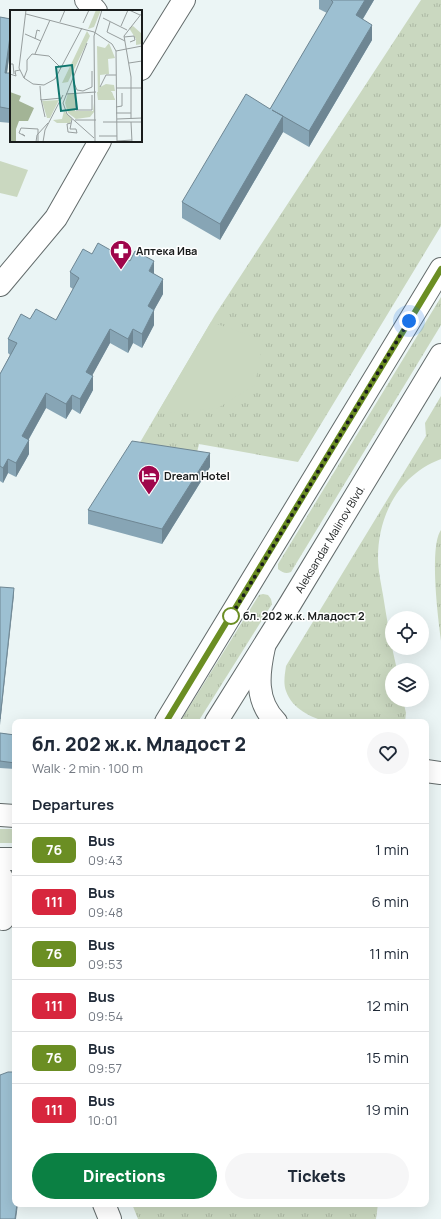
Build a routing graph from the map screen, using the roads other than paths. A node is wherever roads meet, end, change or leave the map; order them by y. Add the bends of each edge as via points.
1 (86, 0) edge
2 (184, 0) edge
3 (95, 10) edge
4 (144, 58) edge
5 (99, 142) edge
6 (441, 269) edge
7 (0, 285) edge
8 (441, 355) edge
9 (264, 647) junction
10 (168, 719) edge
11 (218, 719) edge
12 (273, 719) edge
13 (429, 771) edge
14 (441, 773) edge
15 (0, 815) edge
16 (12, 816) edge
17 (0, 859) edge
18 (12, 859) edge
19 (0, 875) edge
20 (6, 915) edge
21 (105, 1207) edge
22 (110, 1219) edge

1 - 3 street
2 - 4 street
5 - 7 street via 56,218
6 - 10 street
8 - 9 street, Aleksandar Malinov Blvd.
9 - 11 street, Aleksandar Malinov Blvd.
9 - 12 street via 259,686 266,711
13 - 14 street
15 - 16 street
17 - 18 street
19 - 20 street via 7,889
21 - 22 street

